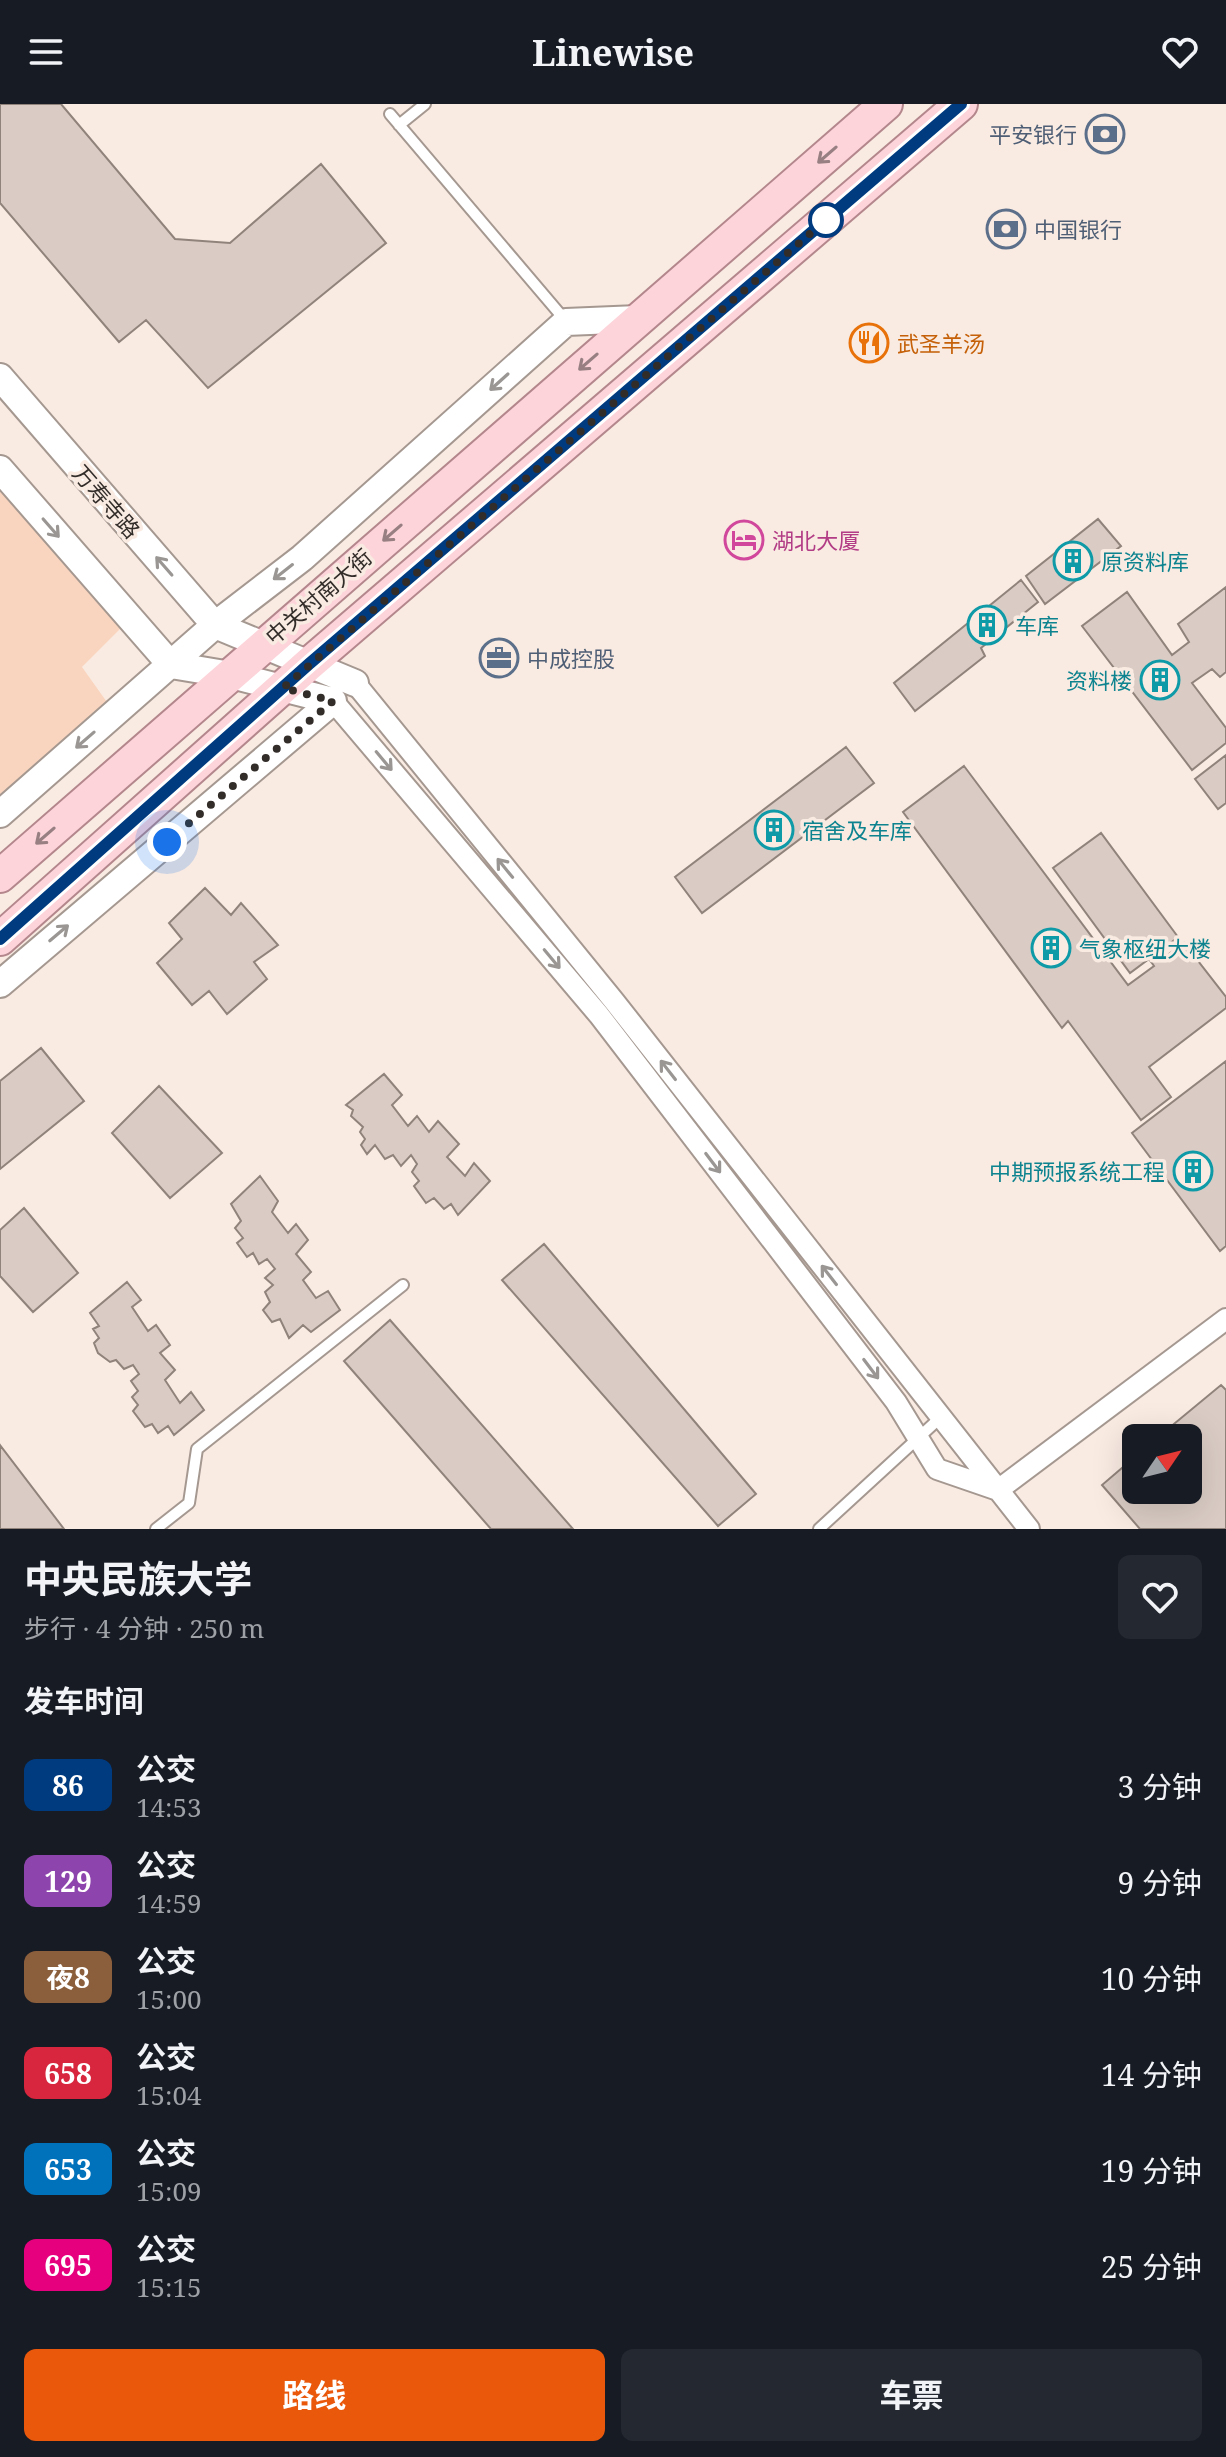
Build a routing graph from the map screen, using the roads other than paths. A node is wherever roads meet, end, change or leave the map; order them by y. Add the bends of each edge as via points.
1 (425, 104) edge
2 (886, 104) edge
3 (961, 104) edge
4 (390, 114) dead end
5 (399, 125) junction
6 (638, 319) junction
7 (566, 322) junction
8 (0, 377) edge
9 (0, 469) edge
10 (215, 625) junction
11 (263, 645) junction
12 (309, 664) junction
13 (171, 665) junction
14 (231, 675) junction
15 (355, 683) joint
16 (283, 688) junction
17 (333, 701) junction
18 (0, 814) edge
19 (0, 876) edge
20 (0, 939) edge
21 (0, 984) edge
22 (403, 1285) dead end
23 (1226, 1319) edge
24 (941, 1417) junction
25 (918, 1438) junction
26 (998, 1490) junction
27 (156, 1529) edge
28 (819, 1529) edge
29 (1029, 1529) edge

1 - 5 lane
2 -> 6 main road, 中关村南大街
3 - 12 main road, 中关村南大街
4 - 5 lane
5 - 7 lane
6 - 7 street
6 -> 11 main road, 中关村南大街
7 -> 10 street, 中关村南大街 via 302,558
10 -> 8 street, 万寿寺路
9 -> 13 street
10 - 11 street
10 - 13 street, 中关村南大街
11 - 12 street
11 - 14 main road, 中关村南大街
12 - 15 street
12 - 16 main road, 中关村南大街
13 - 14 street
13 -> 18 street, 中关村南大街
14 - 16 street
14 -> 19 main road, 中关村南大街
24 -> 15 street via 614,1001
16 - 17 street
16 - 20 main road, 中关村南大街
21 -> 17 street
17 -> 25 street via 599,1015 896,1402
22 - 27 lane via 197,1449 189,1503
23 - 26 street
24 - 25 lane
24 - 26 street
25 - 26 street via 937,1469
25 - 28 lane
26 - 29 street

